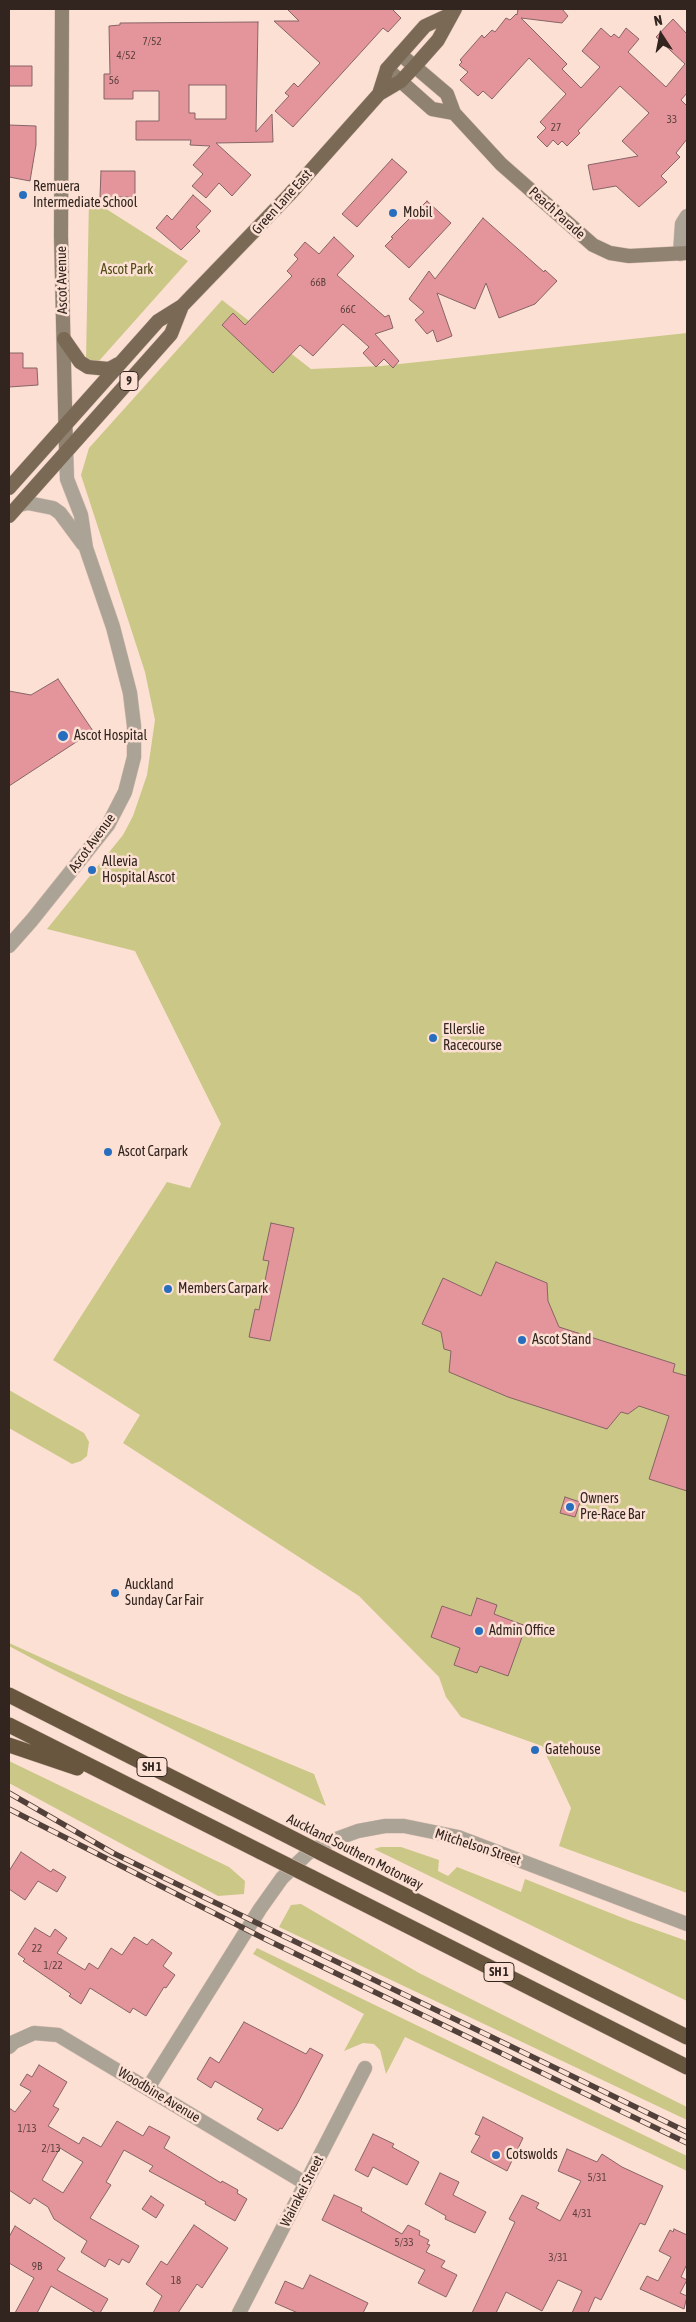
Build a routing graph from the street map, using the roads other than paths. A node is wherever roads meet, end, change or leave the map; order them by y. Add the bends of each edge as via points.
1 (62, 9) edge
2 (453, 11) edge
3 (400, 54) junction
4 (415, 66) junction
5 (387, 69) junction
6 (401, 81) junction
7 (379, 94) junction
8 (454, 113) junction
9 (687, 216) edge
10 (684, 253) edge
11 (182, 306) junction
12 (64, 339) junction
13 (120, 363) junction
14 (66, 423) junction
15 (66, 449) junction
16 (9, 488) edge
17 (20, 505) junction
18 (9, 516) edge
19 (86, 548) junction
20 (9, 946) edge
21 (9, 1690) edge
22 (9, 1695) edge
23 (23, 1702) junction
24 (9, 1725) edge
25 (9, 1745) edge
26 (126, 1784) junction
27 (687, 1924) edge
28 (687, 2037) edge
29 (9, 2047) edge
30 (687, 2067) edge
31 (365, 2068) dead end
32 (148, 2088) junction
33 (305, 2183) junction
34 (239, 2313) edge

1 - 12 main road, Ascot Avenue
2 - 3 main road, Green Lane East / 9 via 425,26
2 - 4 main road, Green Lane East / 9 via 438,40
3 - 4 main road, Peach Parade
3 - 5 main road, Green Lane East / 9
4 - 6 main road, Green Lane East / 9
4 - 8 main road, Peach Parade via 447,94
5 - 6 main road
5 - 7 main road, Green Lane East / 9
6 - 7 main road, Green Lane East / 9
6 - 8 main road via 432,109
7 - 11 main road, Green Lane East / 9 via 289,195
8 - 10 main road, Peach Parade via 501,164 593,244 614,254
9 - 10 street via 682,224
11 - 13 main road, Green Lane East / 9 via 158,321
11 - 15 main road, Green Lane East / 9 via 171,334
12 - 13 main road via 80,362 88,367 109,369
12 - 14 main road, Ascot Avenue
13 - 14 main road, Green Lane East / 9
14 - 15 main road, Ascot Avenue
14 - 16 main road, Green Lane East / 9
15 - 17 main road, Green Lane East / 9
15 - 19 street, Ascot Avenue via 67,479 81,515
17 - 18 main road, Green Lane East / 9
17 - 19 street, Ascot Avenue via 28,503 53,508
19 - 20 street, Ascot Avenue via 113,627 130,693 134,757 125,792 108,825
21 - 23 highway
22 - 23 highway, Auckland Southern Motorway / SH 1
23 - 28 highway, Auckland Southern Motorway / SH 1, bridge
24 - 26 highway, SH 1
25 - 26 highway
26 - 30 highway, SH 1, bridge
27 - 32 street, Mitchelson Street via 458,1837 404,1826 358,1831 308,1853 282,1878
29 - 32 street, Woodbine Avenue via 34,2033 58,2035
31 - 33 street, Wairakei Street
32 - 33 street, Woodbine Avenue
33 - 34 street, Wairakei Street

